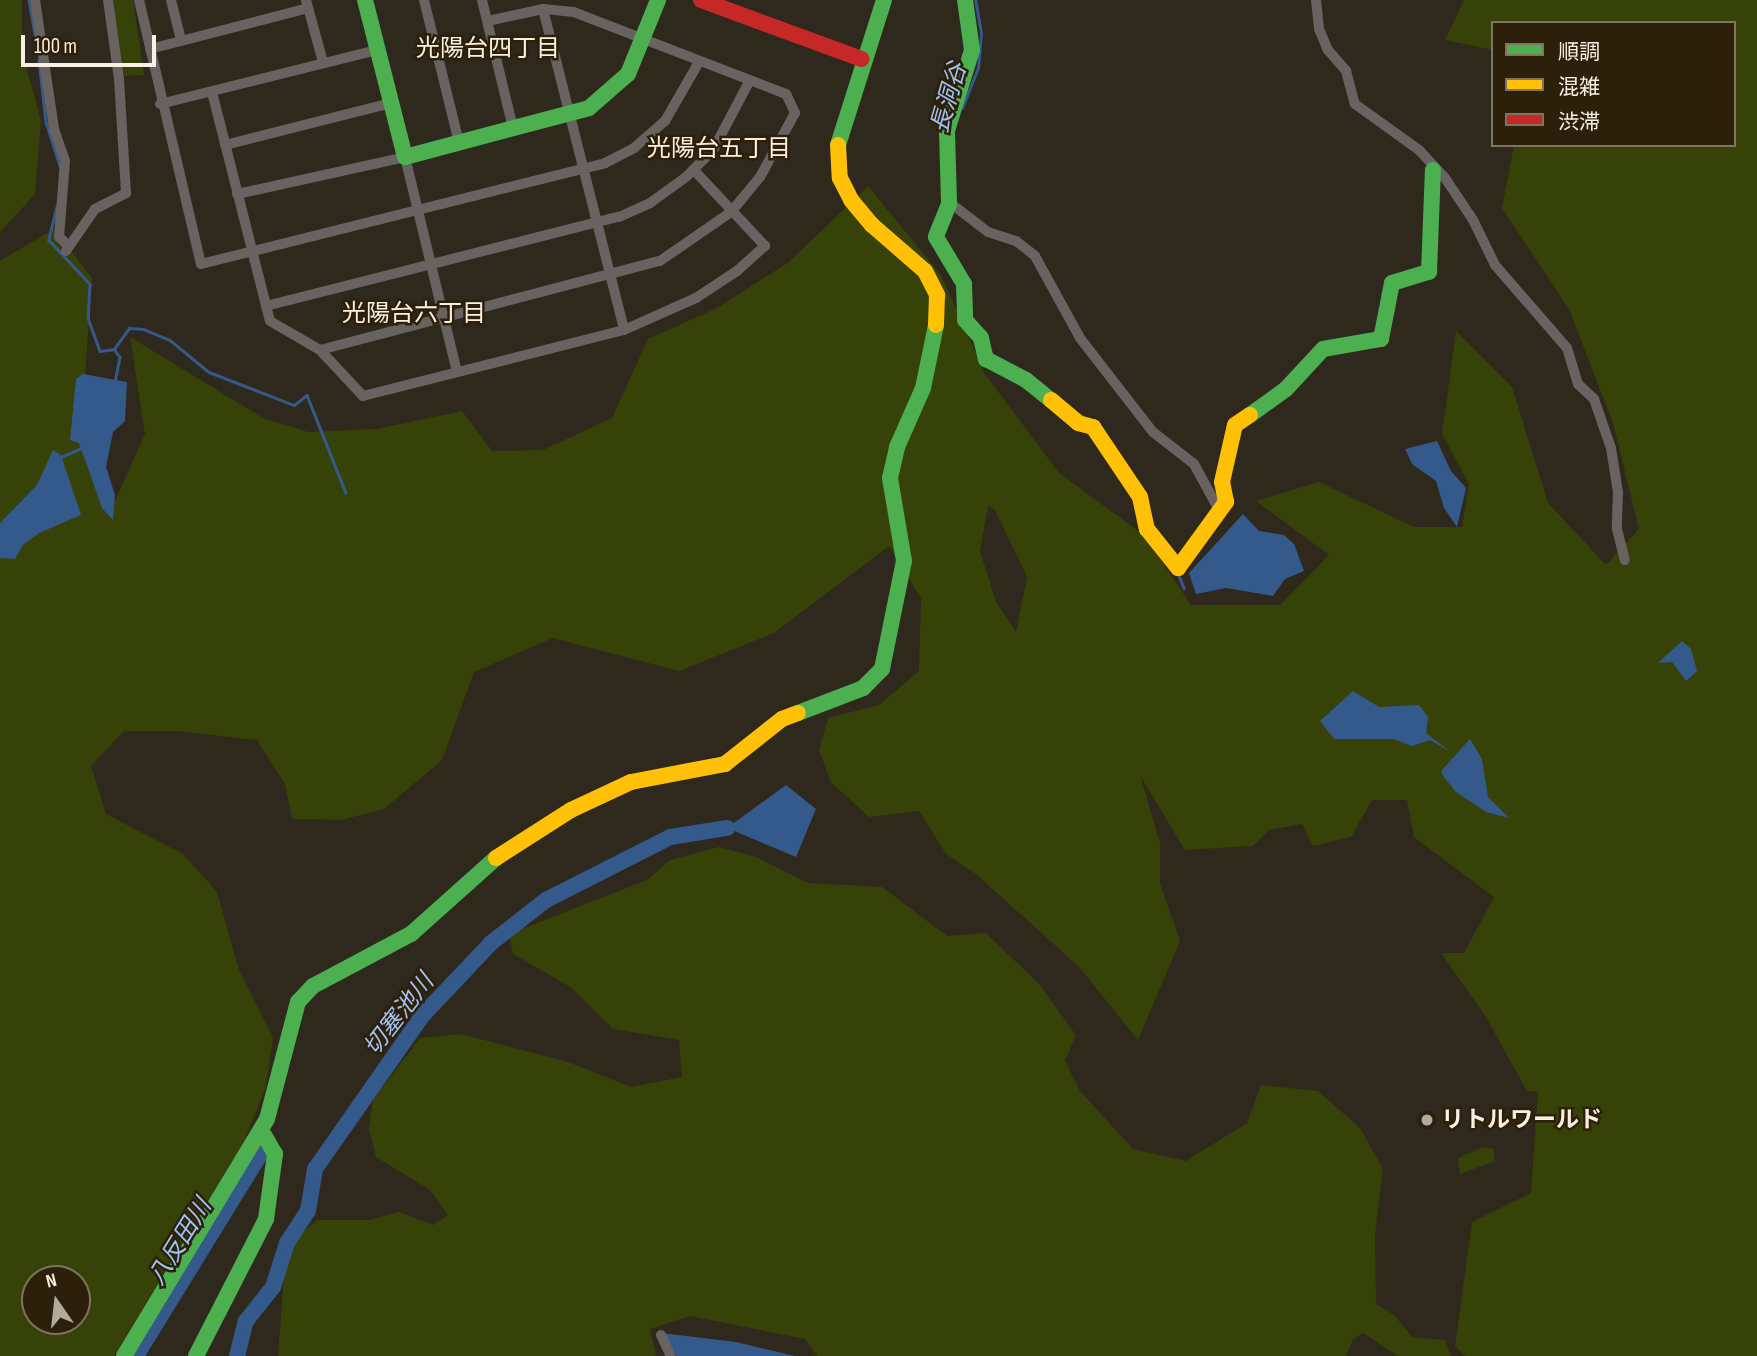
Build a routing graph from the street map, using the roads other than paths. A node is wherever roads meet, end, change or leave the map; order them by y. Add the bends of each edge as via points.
1 (35, 0) edge
2 (108, 0) edge
3 (139, 0) edge
4 (171, 0) edge
5 (365, 0) edge
6 (424, 0) edge
7 (482, 0) edge
8 (659, 0) edge
9 (701, 0) edge
10 (884, 0) edge
11 (965, 0) edge
12 (1316, 0) edge
13 (307, 4) edge
14 (543, 9) junction
15 (488, 22) junction
16 (181, 40) junction
17 (644, 40) junction
18 (150, 48) junction
19 (377, 50) junction
20 (861, 59) junction
21 (323, 62) junction
22 (699, 62) junction
23 (750, 80) junction
24 (212, 92) junction
25 (391, 103) junction
26 (160, 104) junction
27 (570, 115) junction
28 (513, 128) junction
29 (459, 142) junction
30 (225, 145) junction
31 (405, 157) junction
32 (583, 170) junction
33 (694, 170) junction
34 (1433, 170) junction
35 (237, 194) junction
36 (953, 204) junction
37 (418, 210) junction
38 (731, 212) junction
39 (596, 223) junction
40 (251, 251) junction
41 (431, 265) junction
42 (610, 278) junction
43 (266, 306) junction
44 (445, 320) junction
45 (624, 330) junction
46 (320, 350) junction
47 (457, 372) junction
48 (1219, 510) junction
49 (1625, 560) dead end
50 (261, 1130) junction
51 (661, 1335) dead end
52 (124, 1356) edge
53 (196, 1356) edge
54 (671, 1356) edge

1 - 2 street via 54,129 65,161 59,237 67,248 95,209 126,193 120,79
3 - 18 street
4 - 16 street
5 - 19 main road
6 - 29 street
7 - 15 street
8 - 17 main road
9 - 20 main road
10 - 20 main road
11 - 36 main road via 972,50 945,141
12 - 34 street via 1320,29 1328,50 1346,71 1355,104 1419,150
13 - 16 street
13 - 21 street
14 - 15 street
14 - 17 street via 573,12
14 - 27 street
15 - 28 street
16 - 18 street
17 - 22 street
17 - 27 main road via 628,74 613,91
18 - 26 street
19 - 21 street
19 - 25 main road
20 - 50 main road via 838,145 839,178 850,200 872,225 925,271 938,301 923,388 897,447 890,482 904,561 889,651 875,679 782,719 725,764 631,782 570,810 502,852 411,934 313,986 293,1011 275,1099
21 - 24 street
22 - 23 street
22 - 32 street via 681,97 648,137
23 - 33 street via 713,150
23 - 38 street via 786,94 795,113 760,177
24 - 26 street
24 - 30 street
25 - 30 street
25 - 31 main road
26 - 40 street via 201,264
27 - 28 main road
27 - 32 street
28 - 29 main road
29 - 31 main road
30 - 35 street
31 - 35 street
31 - 37 street
32 - 37 street
32 - 39 street
33 - 38 street
33 - 39 street via 650,203
34 - 48 main road via 1429,272 1392,283 1381,339 1323,349 1277,396 1236,425 1222,482 1226,502
34 - 49 street via 1445,178 1473,220 1495,265 1567,348 1578,384 1594,399 1611,448 1618,492 1617,529
35 - 40 street
36 - 48 street via 988,232 1016,241 1035,256 1085,345 1153,432 1194,464
36 - 48 main road via 937,244 964,284 965,320 981,338 986,359 1026,380 1078,423 1093,427 1140,497 1146,529 1178,568
37 - 40 street
37 - 41 street
38 - 42 street via 675,253
38 - 45 street via 765,246 696,298
39 - 41 street
39 - 42 street
40 - 43 street
41 - 43 street
41 - 44 street
42 - 44 street
42 - 45 street
43 - 46 street via 270,321
44 - 46 street
44 - 47 street
45 - 47 street
46 - 47 street via 363,396
50 - 52 main road
50 - 53 main road via 275,1154 266,1219
51 - 54 street

